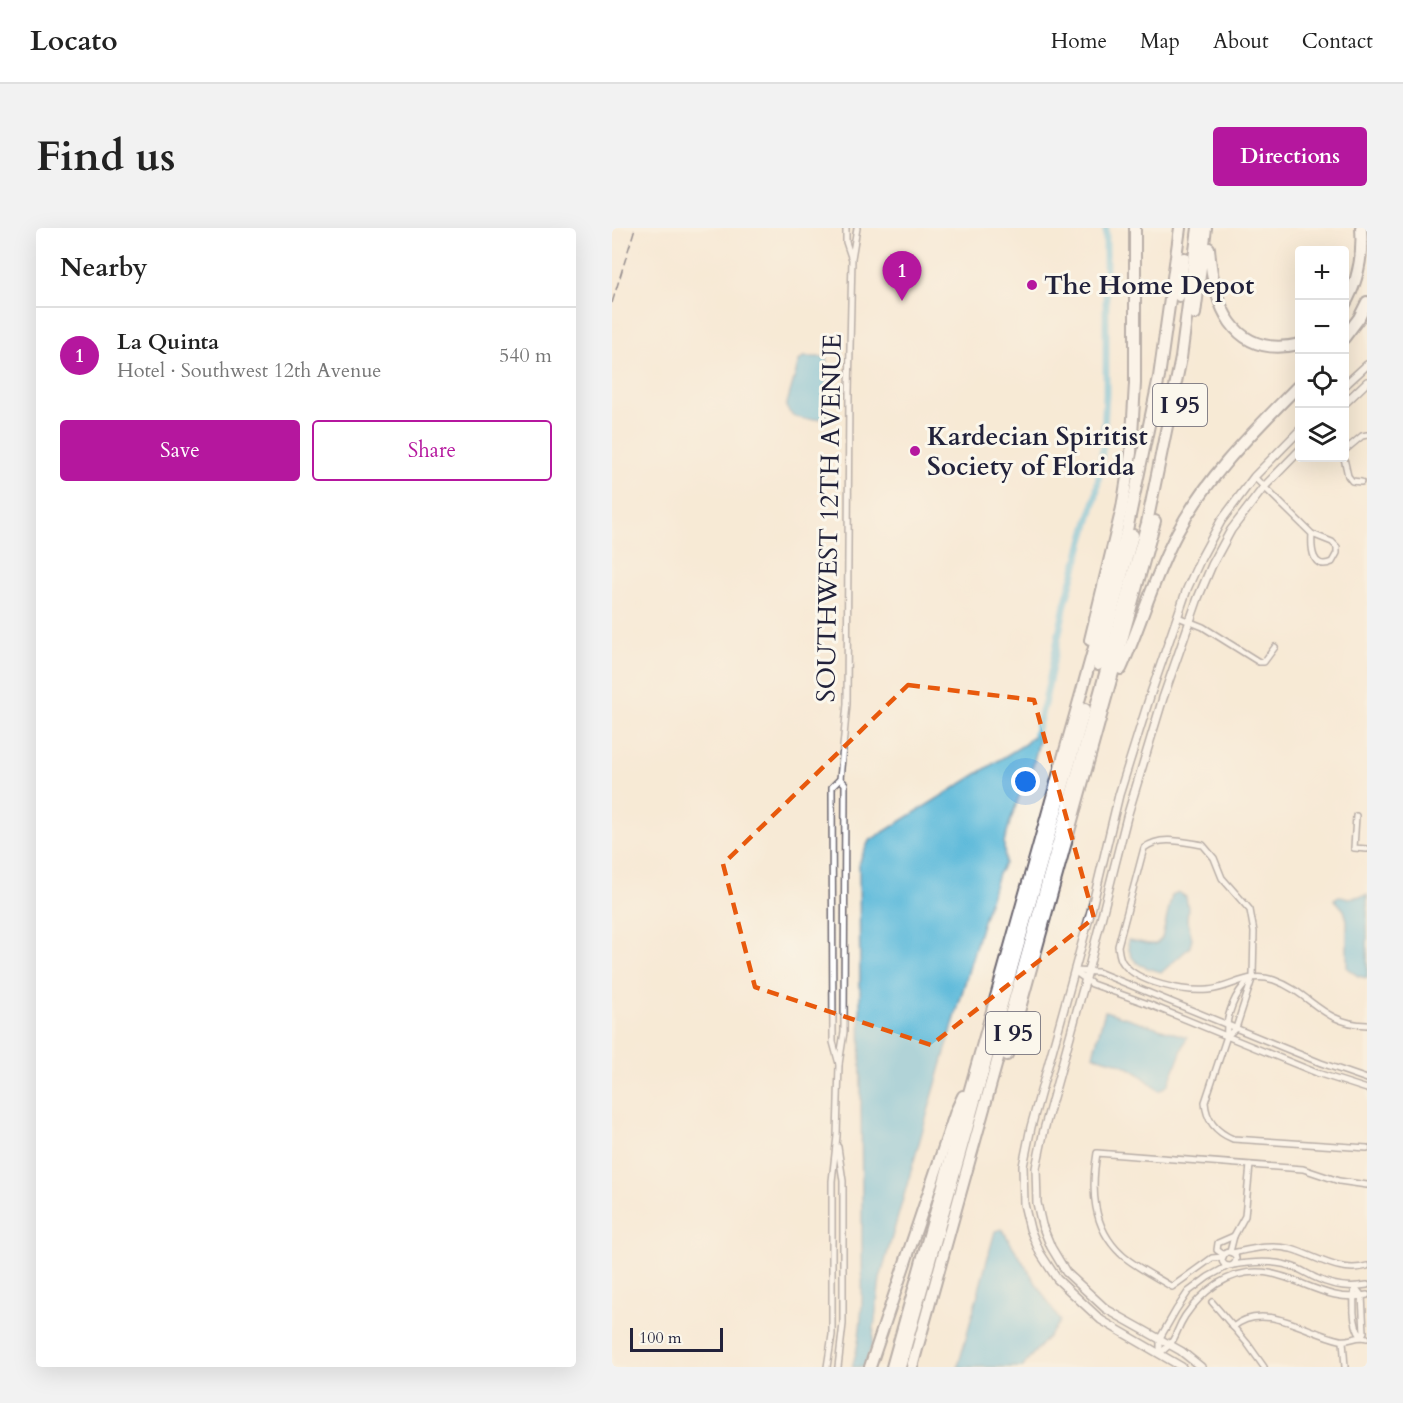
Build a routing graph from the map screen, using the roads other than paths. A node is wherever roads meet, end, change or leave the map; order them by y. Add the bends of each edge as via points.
1 (846, 228) edge
2 (857, 228) edge
3 (1135, 228) edge
4 (1180, 228) edge
5 (1187, 228) edge
6 (1198, 228) edge
7 (1206, 228) edge
8 (1362, 228) edge
9 (852, 258) junction
10 (1347, 300) edge
11 (1367, 302) edge
12 (1349, 331) edge
13 (1295, 345) edge
14 (1367, 365) edge
15 (1349, 381) edge
16 (1367, 382) edge
17 (1295, 388) edge
18 (1349, 399) edge
19 (1295, 434) edge
20 (1367, 435) edge
21 (1349, 447) edge
22 (1295, 454) edge
23 (1345, 462) edge
24 (1254, 477) junction
25 (1361, 482) dead end
26 (1264, 486) junction
27 (1312, 534) junction
28 (1179, 617) junction
29 (1190, 622) junction
30 (1275, 647) dead end
31 (1087, 675) junction
32 (1107, 699) junction
33 (840, 779) junction
34 (1356, 816) dead end
35 (1367, 849) edge
36 (1074, 971) junction
37 (1088, 971) junction
38 (1253, 976) junction
39 (1085, 981) junction
40 (1140, 989) junction
41 (1136, 1000) junction
42 (1183, 1006) junction
43 (1179, 1016) junction
44 (1226, 1024) junction
45 (1367, 1025) edge
46 (1236, 1028) junction
47 (1227, 1036) junction
48 (839, 1064) junction
49 (1329, 1066) junction
50 (976, 1069) junction
51 (1326, 1076) junction
52 (1367, 1078) edge
53 (1367, 1089) edge
54 (837, 1136) junction
55 (1367, 1148) edge
56 (1250, 1165) junction
57 (1367, 1185) edge
58 (1234, 1236) junction
59 (1227, 1254) junction
60 (1230, 1266) junction
61 (1367, 1266) edge
62 (1234, 1276) junction
63 (1367, 1285) edge
64 (1356, 1287) junction
65 (1364, 1295) edge
66 (1354, 1297) junction
67 (1212, 1302) dead end
68 (1233, 1326) junction
69 (1364, 1337) edge
70 (1160, 1338) junction
71 (1343, 1341) junction
72 (1171, 1345) junction
73 (1160, 1353) junction
74 (827, 1367) edge
75 (838, 1367) edge
76 (870, 1367) edge
77 (892, 1367) edge
78 (900, 1367) edge
79 (912, 1367) edge
80 (919, 1367) edge
81 (1182, 1367) edge
82 (1201, 1367) edge
83 (1264, 1367) edge
84 (1344, 1367) edge

1 - 9 street, SOUTHWEST 12TH AVENUE
2 - 9 street, SOUTHWEST 12TH AVENUE
3 - 31 highway via 1132,444 1122,508 1090,637
4 - 31 highway, I 95 via 1167,333 1147,444
5 - 78 highway via 1168,372 1134,532
6 - 79 highway via 1176,391 1142,545
7 - 13 highway via 1212,284 1230,322 1261,343 1280,347
7 - 32 highway, I 95 via 1192,336 1167,469
8 - 10 highway via 1359,271
9 - 33 street, SOUTHWEST 12TH AVENUE via 847,704
11 - 12 highway
14 - 15 street
16 - 18 street
17 - 32 highway via 1233,452 1193,506 1166,555
19 - 24 street
20 - 21 street
22 - 26 street
23 - 25 street via 1352,481
24 - 26 street
24 - 28 street via 1221,520 1187,589
26 - 27 street
26 - 29 street via 1231,530 1212,565
27 - 27 street via 1311,552 1318,563 1332,562 1337,547
28 - 29 street
28 - 36 street via 1124,777
29 - 30 street via 1259,662 1264,662
29 - 37 street via 1126,817
31 - 50 highway, I 95
32 - 80 highway, I 95
33 - 48 street, SOUTHWEST 12TH AVENUE via 845,784 844,1032
33 - 48 street, SOUTHWEST 12TH AVENUE via 832,787 833,1042
34 - 35 street via 1354,848
36 - 37 street
36 - 39 street
36 - 73 street via 1023,1166 1026,1212 1040,1253 1057,1279 1101,1320
37 - 39 street
37 - 40 street
38 - 38 street via 1250,910 1222,878 1209,850 1203,845 1182,842 1150,843 1144,848 1118,946 1124,964 1162,984 1187,990 1211,990
38 - 44 street via 1242,987
38 - 45 street via 1275,980 1336,1020
38 - 46 street
39 - 41 street
39 - 70 street via 1044,1130 1036,1168 1037,1203 1051,1247 1066,1272 1106,1309
40 - 41 street
40 - 42 street
41 - 43 street
42 - 43 street
42 - 44 street
43 - 47 street
44 - 46 street
44 - 47 street
46 - 47 street
46 - 49 street
47 - 51 street
47 - 55 street via 1205,1102 1206,1113 1222,1134 1233,1139
48 - 54 street, SOUTHWEST 12TH AVENUE
49 - 51 street
49 - 52 street
50 - 76 highway via 956,1111
50 - 77 highway, I 95
51 - 53 street
54 - 74 street, SOUTHWEST 12TH AVENUE via 832,1181 832,1335
54 - 75 street, SOUTHWEST 12TH AVENUE via 843,1181 843,1324
56 - 57 street via 1303,1169
56 - 58 street via 1245,1216
56 - 59 street via 1096,1153 1094,1203 1101,1227 1121,1254 1172,1287 1212,1258
58 - 59 street
58 - 59 street via 1218,1243 1217,1250
59 - 60 street via 1223,1262
59 - 60 street via 1236,1257
59 - 61 street via 1267,1246 1291,1249 1341,1267
60 - 62 street
60 - 64 street via 1256,1262 1289,1265 1318,1279
60 - 70 street via 1208,1276 1188,1292
62 - 66 street via 1276,1274 1338,1296
62 - 72 street via 1200,1297
63 - 64 street
64 - 65 street
64 - 66 street
65 - 66 street
65 - 69 street
66 - 69 street via 1357,1331
67 - 68 street
68 - 71 street via 1243,1319 1271,1316
68 - 83 street
69 - 71 street
70 - 72 street
70 - 73 street
71 - 84 street
72 - 73 street
72 - 82 street
73 - 81 street

